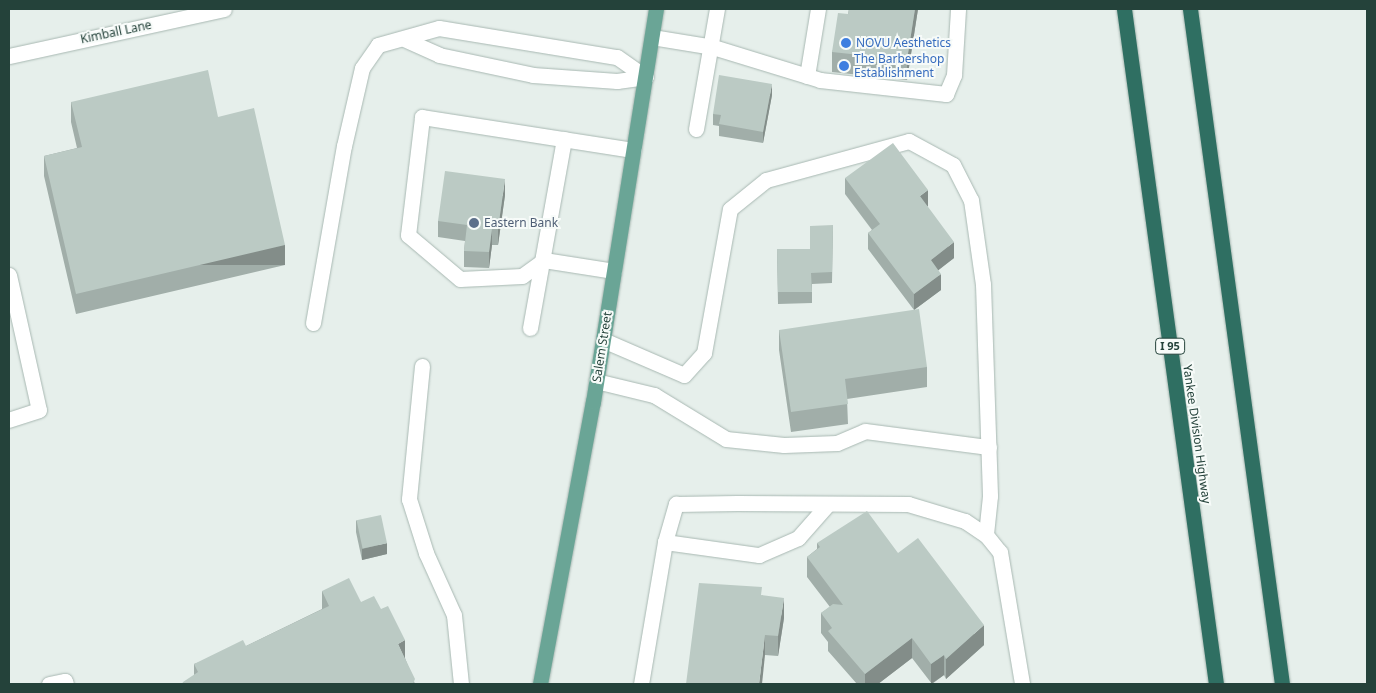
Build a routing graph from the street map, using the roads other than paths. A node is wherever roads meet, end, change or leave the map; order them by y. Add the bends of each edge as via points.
1 (224, 9) edge
2 (656, 9) edge
3 (717, 9) edge
4 (818, 9) edge
5 (958, 9) edge
6 (1124, 9) edge
7 (1190, 9) edge
8 (652, 37) junction
9 (406, 40) junction
10 (713, 47) junction
11 (9, 56) edge
12 (807, 76) junction
13 (646, 77) junction
14 (696, 129) dead end
15 (564, 139) junction
16 (633, 150) junction
17 (544, 260) junction
18 (614, 271) junction
19 (9, 275) edge
20 (313, 323) dead end
21 (530, 328) dead end
22 (603, 340) junction
23 (422, 366) dead end
24 (596, 381) junction
25 (9, 420) edge
26 (989, 447) junction
27 (828, 504) junction
28 (986, 535) junction
29 (665, 542) junction
30 (49, 684) edge
31 (66, 684) edge
32 (461, 684) edge
33 (540, 684) edge
34 (641, 684) edge
35 (1022, 684) edge
36 (1216, 684) edge
37 (1282, 684) edge

1 - 11 street, Kimball Lane
2 - 8 main road, Salem Street
3 - 10 street
4 - 12 street
5 - 12 street via 954,75 946,94
6 - 36 highway, Yankee Division Highway / I 95
7 - 37 highway
8 - 10 street
8 - 13 main road, Salem Street
9 - 13 street via 439,55 533,75 617,81
9 - 13 street via 439,28 533,42 617,57
9 - 20 street via 378,45 362,68
10 - 12 street
10 - 14 street
13 - 16 main road, Salem Street
15 - 16 street
15 - 17 street
15 - 17 street via 422,117 408,234 460,278 522,276
16 - 18 main road, Salem Street
17 - 18 street
17 - 21 street
18 - 22 main road, Salem Street
19 - 25 street via 39,410
22 - 24 main road, Salem Street
22 - 26 street via 684,376 704,353 730,209 766,180 909,140 953,165 971,200 984,284
23 - 32 street via 409,499 426,553 454,615
24 - 26 street via 654,395 726,439 784,445 837,443 865,431
24 - 33 main road, Salem Street
26 - 28 street
27 - 28 street via 908,504 965,522
27 - 29 street via 798,538 759,555
27 - 29 street via 676,504
28 - 35 street via 1000,552
29 - 34 street
30 - 31 street via 65,680

